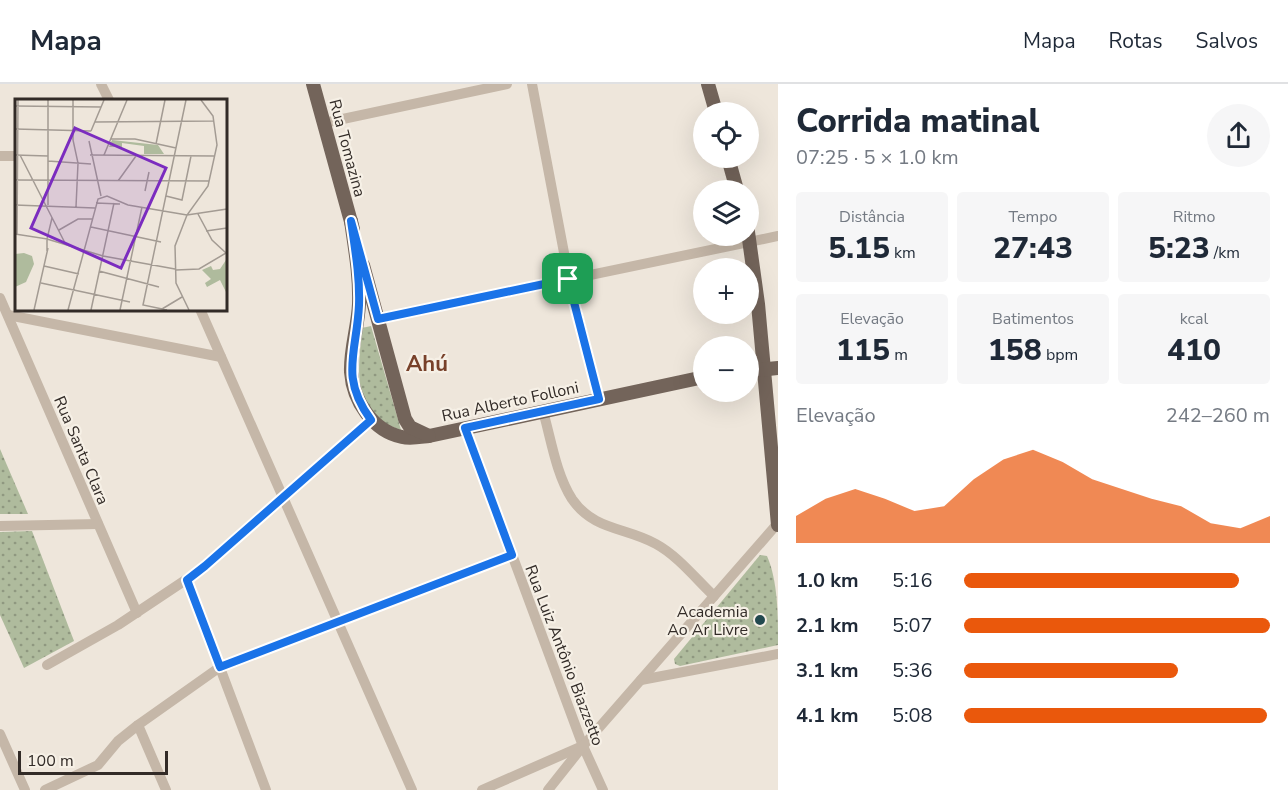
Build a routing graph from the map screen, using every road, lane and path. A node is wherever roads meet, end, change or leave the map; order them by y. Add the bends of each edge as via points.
1 (101, 84) edge
2 (314, 84) edge
3 (507, 84) edge
4 (532, 84) edge
5 (708, 84) edge
6 (108, 99) edge
7 (713, 102) edge
8 (324, 123) junction
9 (351, 221) junction
10 (778, 236) edge
11 (759, 237) edge
12 (711, 246) edge
13 (751, 246) edge
14 (568, 279) junction
15 (0, 298) edge
16 (200, 310) edge
17 (8, 315) junction
18 (378, 319) junction
19 (356, 328) junction
20 (221, 357) junction
21 (771, 369) edge
22 (693, 379) edge
23 (599, 399) junction
24 (543, 411) junction
25 (371, 420) junction
26 (465, 428) junction
27 (429, 436) junction
28 (283, 497) junction
29 (98, 524) junction
30 (778, 524) edge
31 (0, 526) edge
32 (512, 555) junction
33 (187, 580) junction
34 (714, 597) junction
35 (137, 613) junction
36 (338, 622) junction
37 (778, 654) edge
38 (47, 664) dead end
39 (220, 667) junction
40 (640, 680) junction
41 (138, 725) junction
42 (0, 734) edge
43 (583, 746) junction
44 (25, 790) edge
45 (45, 790) edge
46 (166, 790) edge
47 (266, 790) edge
48 (412, 790) edge
49 (482, 790) edge
50 (549, 790) edge
51 (603, 790) edge

1 - 6 street
2 - 8 main road, Rua Tomazina
3 - 8 street
4 - 14 street
5 - 7 main road
8 - 9 main road, Rua Tomazina
9 - 18 main road, Rua Tomazina
9 - 19 main road, Rua Tomazina via 358,266
10 - 11 street
12 - 14 street
13 - 21 main road
14 - 18 street
14 - 23 street
15 - 17 street, Rua Santa Clara
16 - 20 street
17 - 20 street
17 - 29 street, Rua Santa Clara
18 - 19 main road
18 - 27 main road, Rua Tomazina via 405,419 410,427
19 - 25 main road, Rua Tomazina via 351,359 353,385
20 - 28 street
21 - 30 main road
22 - 23 main road, Rua Alberto Folloni
23 - 24 main road, Rua Alberto Folloni
24 - 26 main road, Rua Alberto Folloni
24 - 34 street via 566,488 584,512 604,526 642,537 667,551
25 - 27 main road via 401,437
25 - 28 street
26 - 27 main road, Rua Alberto Folloni
26 - 32 street, Rua Luiz Antônio Biazzetto
28 - 33 street
28 - 36 street
29 - 31 street
29 - 35 street, Rua Santa Clara
30 - 34 street
32 - 36 street
32 - 43 street, Rua Luiz Antônio Biazzetto
33 - 35 street
33 - 39 street
34 - 40 street
35 - 38 street
36 - 39 street
36 - 48 street
37 - 40 street
39 - 41 street
39 - 47 street
40 - 43 street
41 - 45 street via 98,765
41 - 46 street
42 - 44 street
43 - 49 street
43 - 50 street
43 - 51 street, Rua Luiz Antônio Biazzetto

